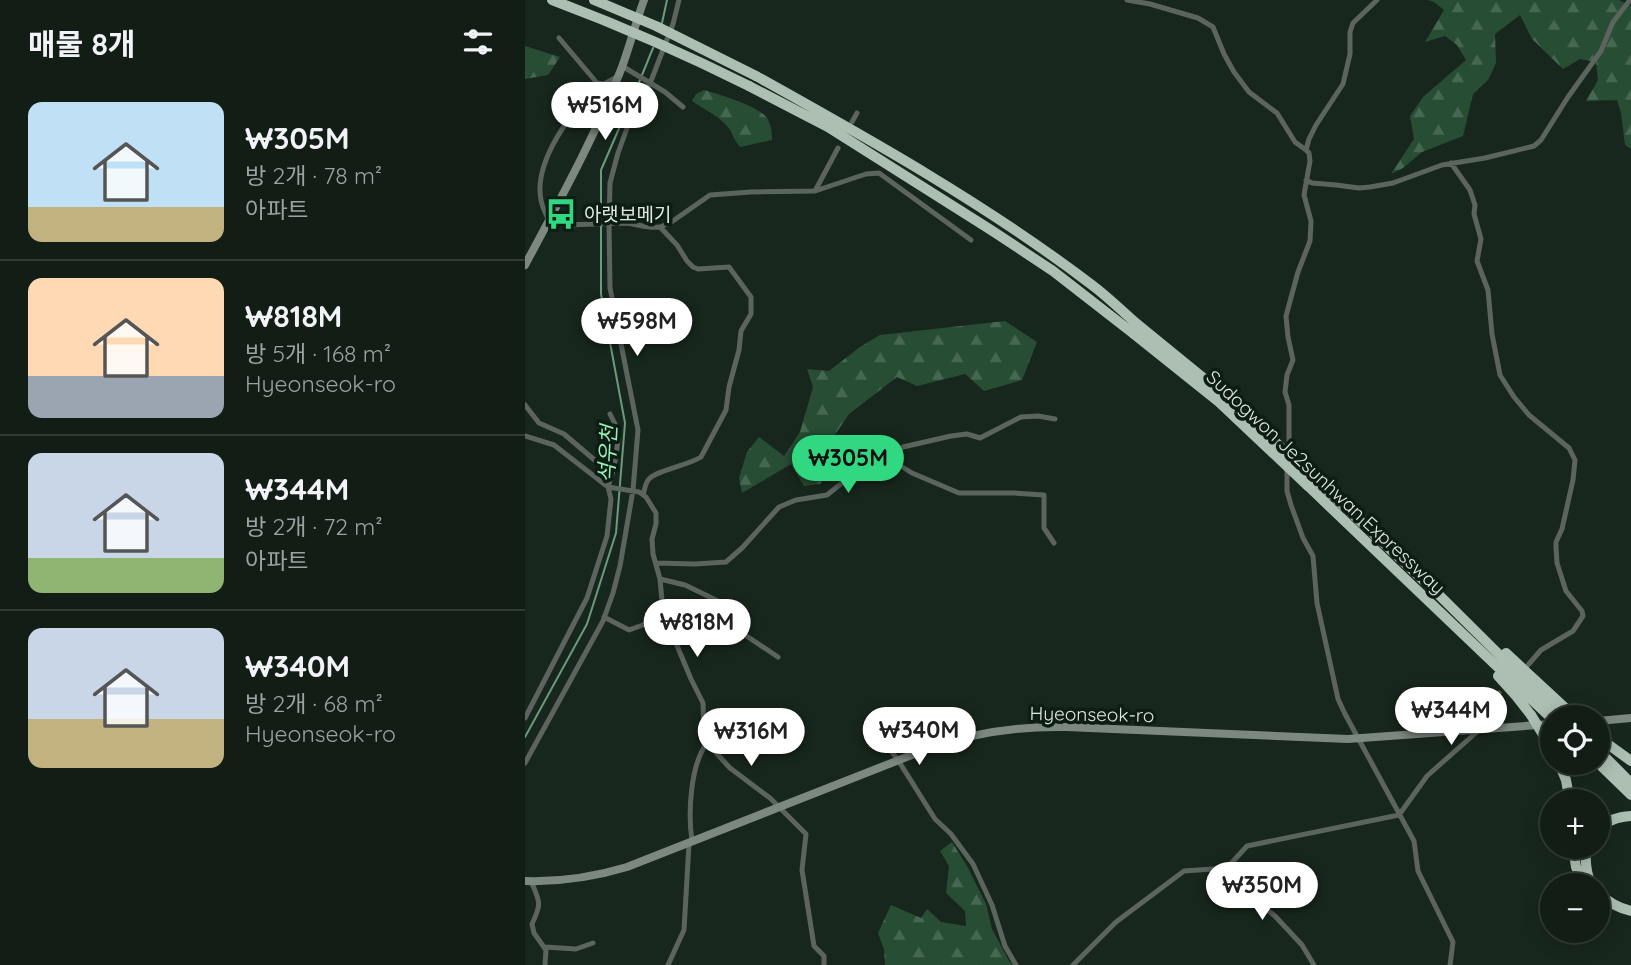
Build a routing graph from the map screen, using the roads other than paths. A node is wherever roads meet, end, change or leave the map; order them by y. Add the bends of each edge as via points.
1 (552, 0) edge
2 (594, 0) edge
3 (644, 0) edge
4 (679, 0) edge
5 (1127, 0) edge
6 (1377, 0) edge
7 (1630, 0) edge
8 (559, 38) dead end
9 (622, 66) junction
10 (618, 77) junction
11 (597, 83) junction
12 (650, 83) junction
13 (683, 107) dead end
14 (857, 113) dead end
15 (852, 122) dead end
16 (838, 148) dead end
17 (1306, 150) junction
18 (1451, 163) junction
19 (1306, 180) junction
20 (815, 191) junction
21 (549, 221) junction
22 (609, 224) junction
23 (660, 227) junction
24 (971, 240) dead end
25 (525, 265) edge
26 (1135, 329) junction
27 (525, 405) edge
28 (610, 414) dead end
29 (1055, 419) dead end
30 (525, 436) edge
31 (888, 458) junction
32 (611, 474) junction
33 (1311, 482) junction
34 (610, 488) junction
35 (633, 490) junction
36 (643, 495) junction
37 (1054, 543) dead end
38 (1376, 551) junction
39 (656, 563) junction
40 (660, 579) junction
41 (604, 617) junction
42 (665, 617) junction
43 (778, 657) dead end
44 (1528, 665) dead end
45 (1499, 693) dead end
46 (1543, 705) edge
47 (1544, 705) edge
48 (1540, 717) edge
49 (525, 718) edge
50 (1631, 719) edge
51 (1610, 720) edge
52 (869, 723) dead end
53 (1479, 730) junction
54 (1540, 730) edge
55 (1359, 739) junction
56 (707, 743) junction
57 (1610, 746) edge
58 (898, 760) junction
59 (1631, 761) edge
60 (525, 763) edge
61 (1610, 763) edge
62 (1610, 775) edge
63 (1631, 783) edge
64 (1631, 795) edge
65 (779, 808) junction
66 (1399, 815) junction
67 (1631, 816) edge
68 (1610, 820) edge
69 (691, 843) junction
70 (1227, 868) junction
71 (528, 881) edge
72 (1610, 903) edge
73 (1610, 909) edge
74 (1631, 911) edge
75 (1631, 918) edge
76 (593, 943) dead end
77 (544, 947) junction
78 (545, 965) edge
79 (668, 965) edge
80 (824, 965) edge
81 (1016, 965) edge
82 (1073, 965) edge
83 (1314, 965) edge
84 (1450, 965) edge

1 - 26 highway, Sudogwon Je2sunhwan Expressway, bridge via 670,47 828,127 992,230
2 - 26 highway, Sudogwon Je2sunhwan Expressway, bridge via 756,76 868,138 1042,249 1095,287
3 - 9 street
4 - 12 street
5 - 17 street via 1198,18 1213,27 1249,92 1277,113
6 - 17 street via 1353,23 1343,84 1316,125
7 - 18 street via 1541,141
8 - 11 street
9 - 10 street
9 - 12 street
10 - 11 street
10 - 21 street
11 - 21 street via 560,132 545,162 541,201
12 - 13 street
12 - 22 street via 618,153 610,183
14 - 15 street
16 - 20 street
17 - 19 street via 1310,161
18 - 19 street via 1370,187
18 - 44 street via 1475,205 1481,239 1477,261 1488,290 1500,375 1529,415 1569,448 1575,460 1556,547 1566,591 1582,611 1582,621
19 - 55 street via 1310,241 1286,316 1293,360 1285,391 1289,405 1287,491 1313,556 1317,603 1338,699
20 - 23 street via 710,195
20 - 24 street via 879,173
21 - 22 street
21 - 25 street
22 - 23 street
22 - 35 street via 610,288 638,430
23 - 36 street via 693,267 729,267 751,297 751,314 741,331 726,410 701,457 650,477
26 - 33 highway, Sudogwon Je2sunhwan Expressway, bridge
27 - 32 street via 539,424 563,434
28 - 32 street via 618,441
29 - 31 street via 1021,417 980,438 951,436 903,447
30 - 34 street via 554,445
31 - 37 street via 959,493 1044,495 1044,528
31 - 39 street via 827,495 779,507 726,562
32 - 34 street
33 - 38 highway, Sudogwon Je2sunhwan Expressway
33 - 47 highway, Sudogwon Je2sunhwan Expressway via 1434,592
34 - 35 street
34 - 49 street via 607,536 587,598
35 - 36 street
35 - 41 street via 620,566
36 - 39 street via 656,513 652,539
38 - 46 highway, Sudogwon Je2sunhwan Expressway
38 - 54 highway, bridge via 1516,696
39 - 40 street
40 - 42 street
40 - 43 street via 718,601 739,631
41 - 42 street via 629,630
41 - 60 street
42 - 56 street via 703,703
45 - 53 street via 1485,710
48 - 53 street
50 - 51 street
52 - 58 street
53 - 55 street
53 - 66 street via 1427,776
55 - 58 street, Hyeonseok-ro via 1037,726 960,738
55 - 66 street
56 - 65 street
56 - 69 street via 693,775
57 - 59 highway
58 - 65 street, Hyeonseok-ro
58 - 81 street via 935,819 973,864
61 - 63 highway
62 - 64 highway
65 - 69 street, Hyeonseok-ro
65 - 80 street via 806,834 802,870 814,946 824,956
66 - 70 street via 1247,846
66 - 84 street via 1414,841 1418,871 1453,942
67 - 68 highway
69 - 71 street, Hyeonseok-ro via 606,873
69 - 79 street via 684,930
70 - 82 street via 1184,871 1116,922
70 - 83 street via 1302,945
71 - 77 street via 540,908 532,924 534,933
72 - 74 highway
73 - 75 highway
76 - 77 street via 576,949
77 - 78 street

